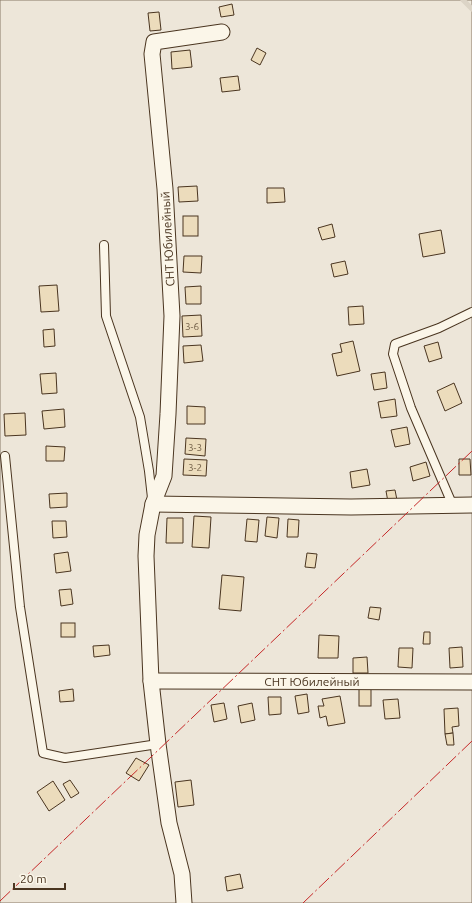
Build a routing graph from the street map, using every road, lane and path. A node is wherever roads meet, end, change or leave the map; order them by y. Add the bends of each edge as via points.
1 (222, 32) dead end
2 (104, 245) dead end
3 (472, 312) edge
4 (5, 456) dead end
5 (153, 504) junction
6 (472, 505) edge
7 (453, 506) junction
8 (151, 681) junction
9 (472, 682) edge
10 (158, 744) junction
11 (184, 903) edge

1 - 5 street, СНТ Юбилейный via 154,42 152,54 165,189 172,316 164,476
2 - 5 lane via 106,316 140,417
3 - 7 lane via 439,328 395,344 393,354 411,408
4 - 10 lane via 20,607 43,753 65,758
5 - 7 street
5 - 8 street, СНТ Юбилейный via 146,556
6 - 7 street
8 - 9 street, СНТ Юбилейный
8 - 10 street, СНТ Юбилейный
10 - 11 street, СНТ Юбилейный via 169,823 182,874

